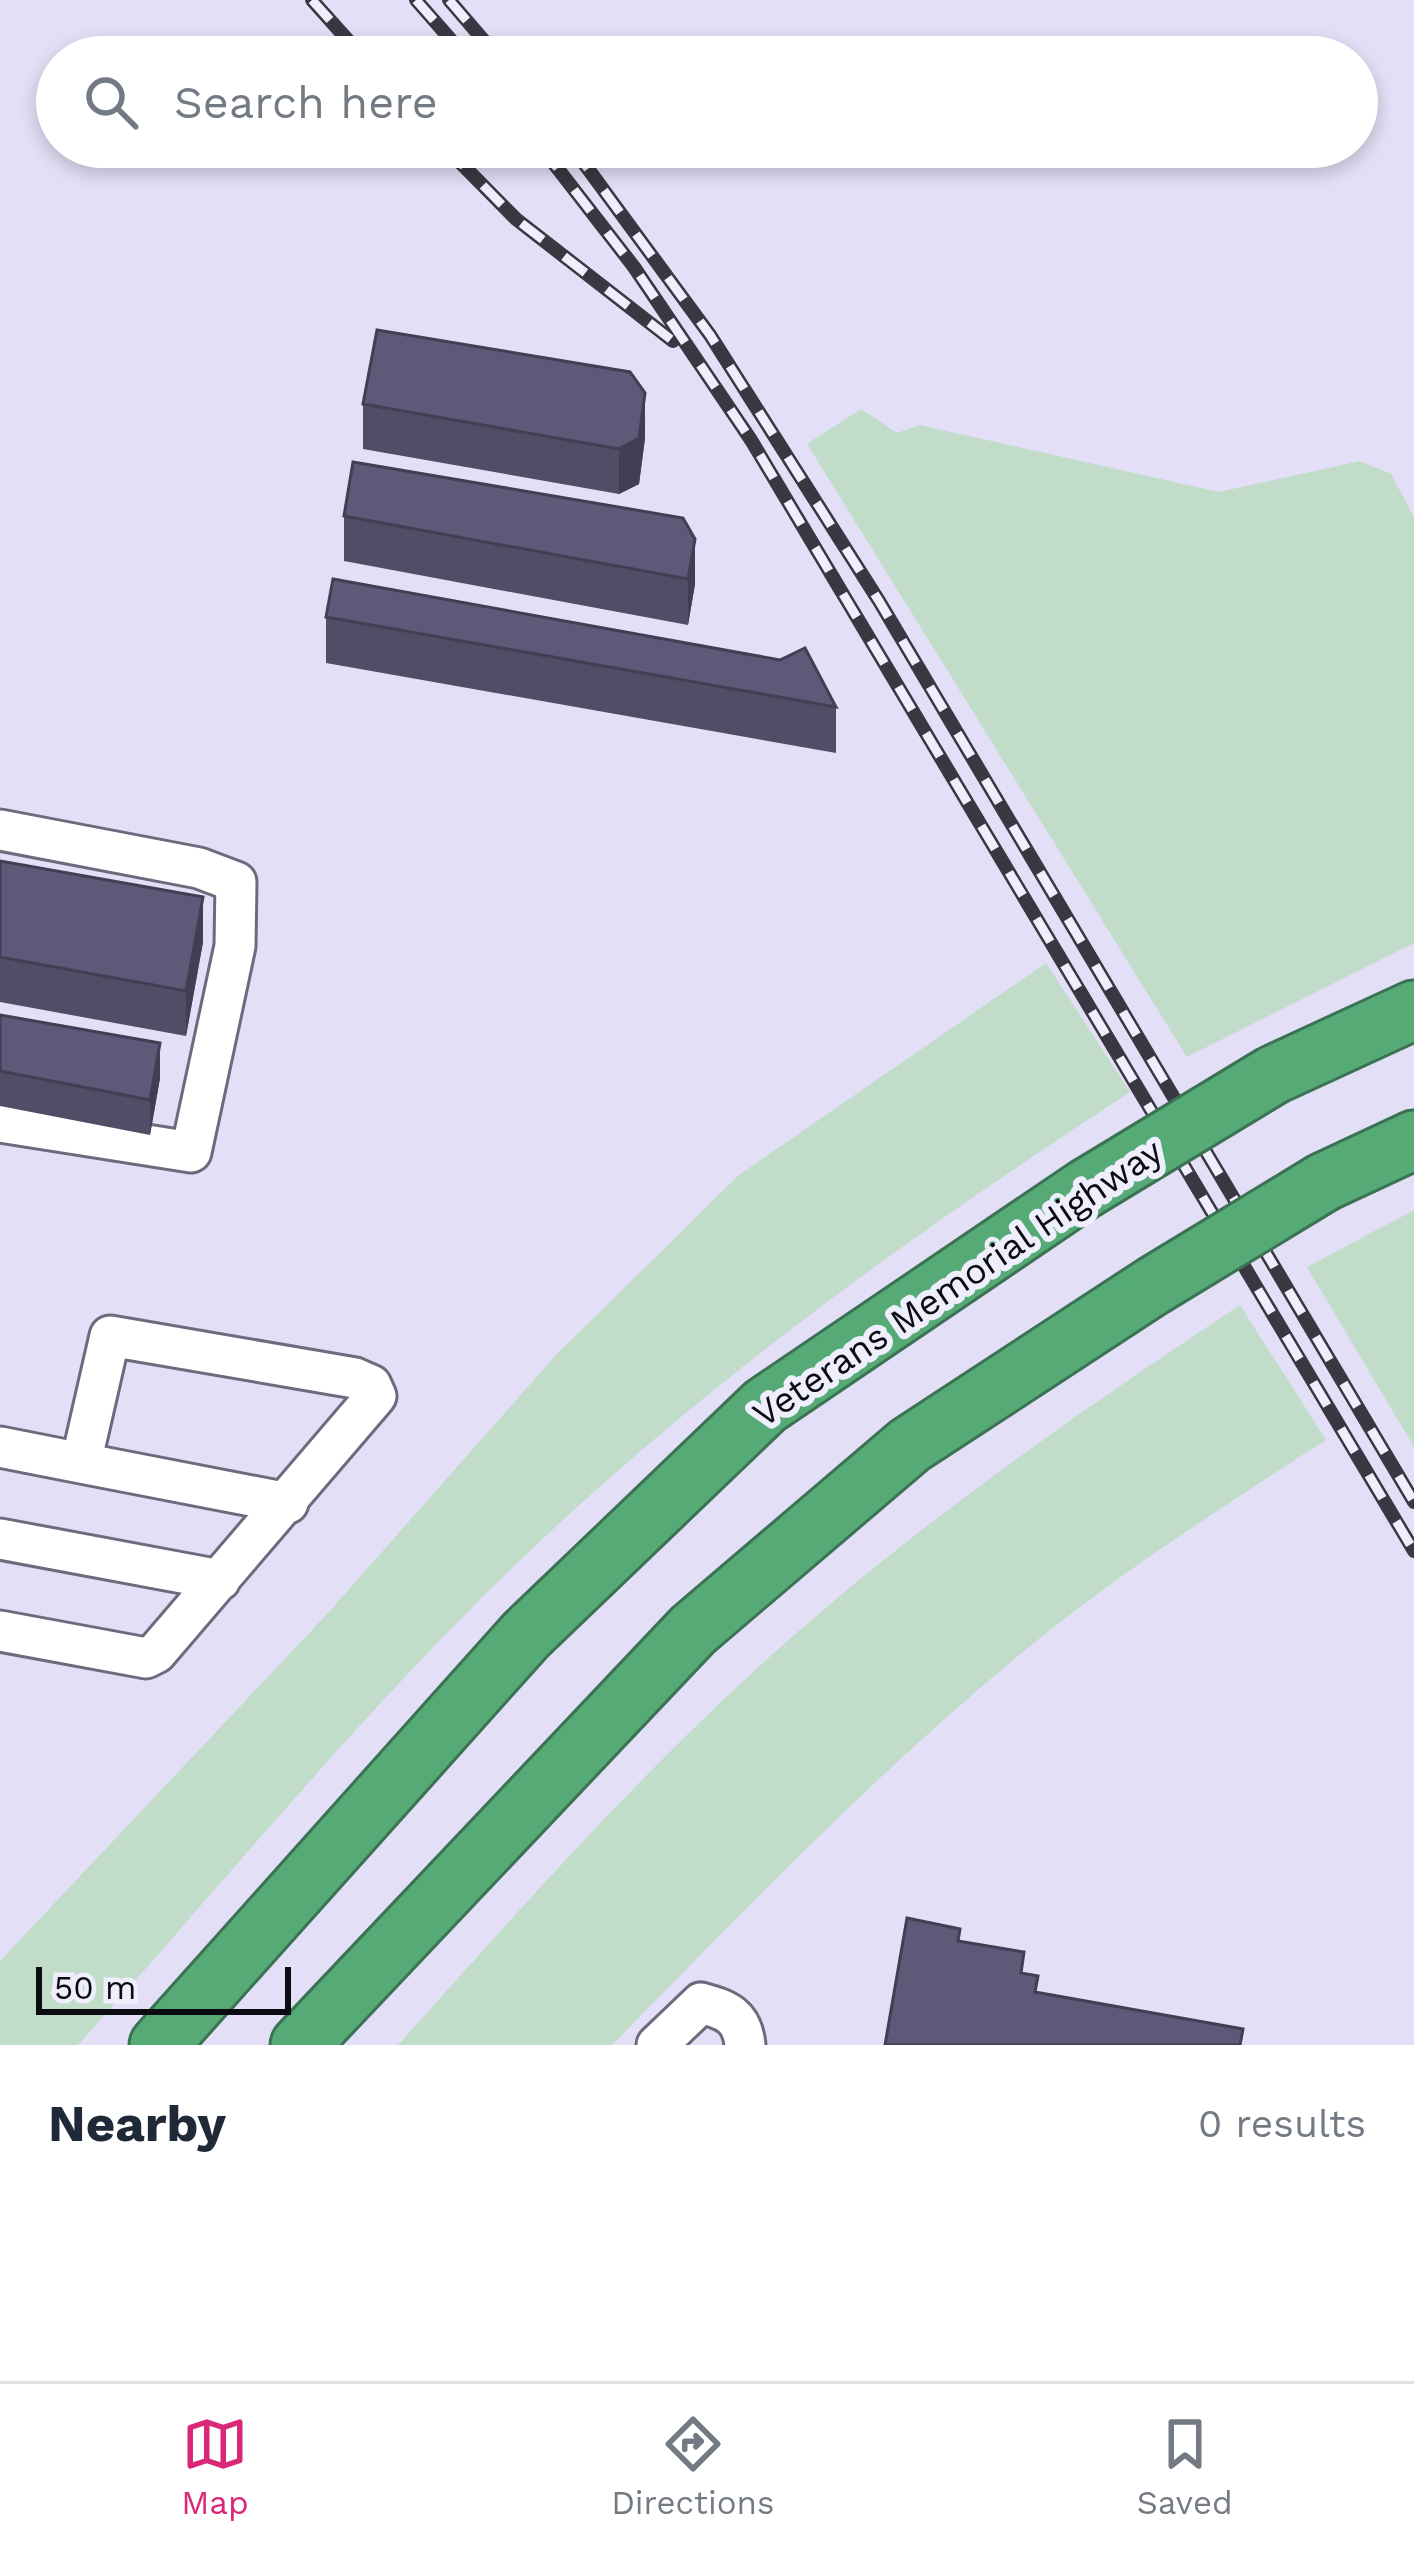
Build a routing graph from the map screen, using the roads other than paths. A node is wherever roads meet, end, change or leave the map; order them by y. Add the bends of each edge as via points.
1 (0, 830) edge
2 (1414, 1010) edge
3 (0, 1122) edge
4 (1414, 1140) edge
5 (0, 1447) edge
6 (81, 1462) junction
7 (287, 1503) junction
8 (0, 1539) edge
9 (220, 1580) junction
10 (0, 1631) edge
11 (159, 2045) edge
12 (300, 2045) edge
13 (657, 2045) edge
14 (745, 2045) edge

1 - 3 lane via 236,881 232,959 191,1152
2 - 11 highway, Veterans Memorial Highway, bridge via 1273,1075 1085,1190 765,1406 526,1635
4 - 12 highway, bridge via 1324,1182 910,1445 693,1630
5 - 6 lane
6 - 7 lane
6 - 7 lane via 110,1336 371,1385 375,1403
7 - 9 lane
8 - 9 lane
9 - 10 lane via 146,1658
13 - 14 lane via 700,2003 728,2010 743,2027

